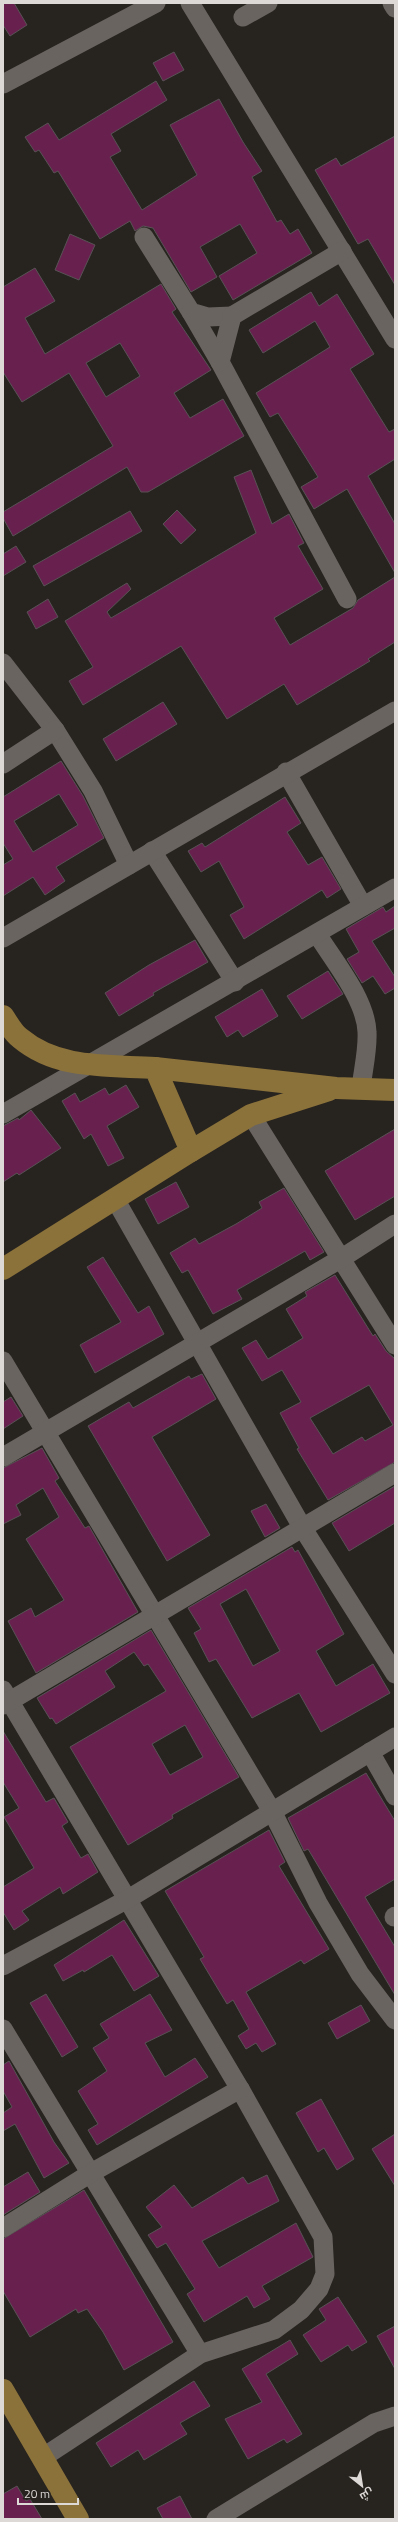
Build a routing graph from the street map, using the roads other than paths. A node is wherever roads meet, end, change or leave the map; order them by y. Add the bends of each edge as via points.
1 (156, 3) edge
2 (190, 3) edge
3 (268, 3) edge
4 (392, 3) edge
5 (395, 8) edge
6 (243, 17) dead end
7 (3, 84) edge
8 (144, 237) dead end
9 (342, 251) junction
10 (191, 312) junction
11 (232, 316) junction
12 (395, 339) edge
13 (220, 362) junction
14 (347, 599) dead end
15 (3, 663) edge
16 (395, 711) edge
17 (55, 730) junction
18 (3, 764) edge
19 (286, 772) junction
20 (152, 851) junction
21 (129, 865) junction
22 (395, 888) edge
23 (363, 906) junction
24 (317, 934) junction
25 (3, 938) edge
26 (235, 982) junction
27 (3, 1016) edge
28 (88, 1065) junction
29 (155, 1068) junction
30 (336, 1088) junction
31 (361, 1088) junction
32 (395, 1090) edge
33 (3, 1114) edge
34 (251, 1115) junction
35 (190, 1151) junction
36 (115, 1199) junction
37 (395, 1224) edge
38 (342, 1258) junction
39 (3, 1269) edge
40 (196, 1342) junction
41 (395, 1344) edge
42 (3, 1362) edge
43 (45, 1432) junction
44 (3, 1457) edge
45 (395, 1473) edge
46 (302, 1527) junction
47 (155, 1615) junction
48 (395, 1674) edge
49 (5, 1699) edge
50 (395, 1737) edge
51 (370, 1752) junction
52 (395, 1796) edge
53 (273, 1813) junction
54 (128, 1899) junction
55 (3, 1966) edge
56 (395, 2020) edge
57 (3, 2029) edge
58 (240, 2089) junction
59 (91, 2173) junction
60 (3, 2228) edge
61 (200, 2354) junction
62 (3, 2390) edge
63 (395, 2416) edge
64 (42, 2458) junction
65 (78, 2519) edge
66 (216, 2519) edge

1 - 7 street
2 - 9 street
3 - 6 street
4 - 5 street
8 - 10 street
9 - 11 street
9 - 12 street
10 - 11 street via 208,317
10 - 13 street
11 - 13 street
13 - 14 street
15 - 17 street
16 - 19 street
17 - 18 street
17 - 21 street via 93,791
19 - 20 street
19 - 23 street
20 - 21 street
20 - 26 street
21 - 25 street
22 - 23 street
23 - 24 street
24 - 26 street
24 - 31 street via 352,990 362,1012 367,1032
26 - 28 street
27 - 28 main road via 19,1038 39,1052 55,1060
28 - 29 main road
28 - 33 street
29 - 30 main road
29 - 35 main road
30 - 31 main road
30 - 34 main road
31 - 32 main road
34 - 35 main road
34 - 38 street
35 - 36 main road
36 - 39 main road
36 - 40 street
37 - 38 street
38 - 40 street
38 - 41 street
40 - 43 street
40 - 46 street
42 - 43 street
43 - 44 street
43 - 47 street
45 - 46 street
46 - 47 street
46 - 48 street
47 - 49 street
47 - 53 street
49 - 54 street
50 - 51 street
51 - 52 street
51 - 53 street
53 - 54 street
53 - 56 street via 322,1909 360,1974
54 - 55 street
54 - 58 street
57 - 59 street
58 - 59 street
58 - 61 street via 323,2237 324,2274 319,2289 301,2310 274,2330
59 - 60 street
59 - 61 street
61 - 64 street
62 - 64 main road
63 - 66 street via 374,2423
64 - 65 main road

